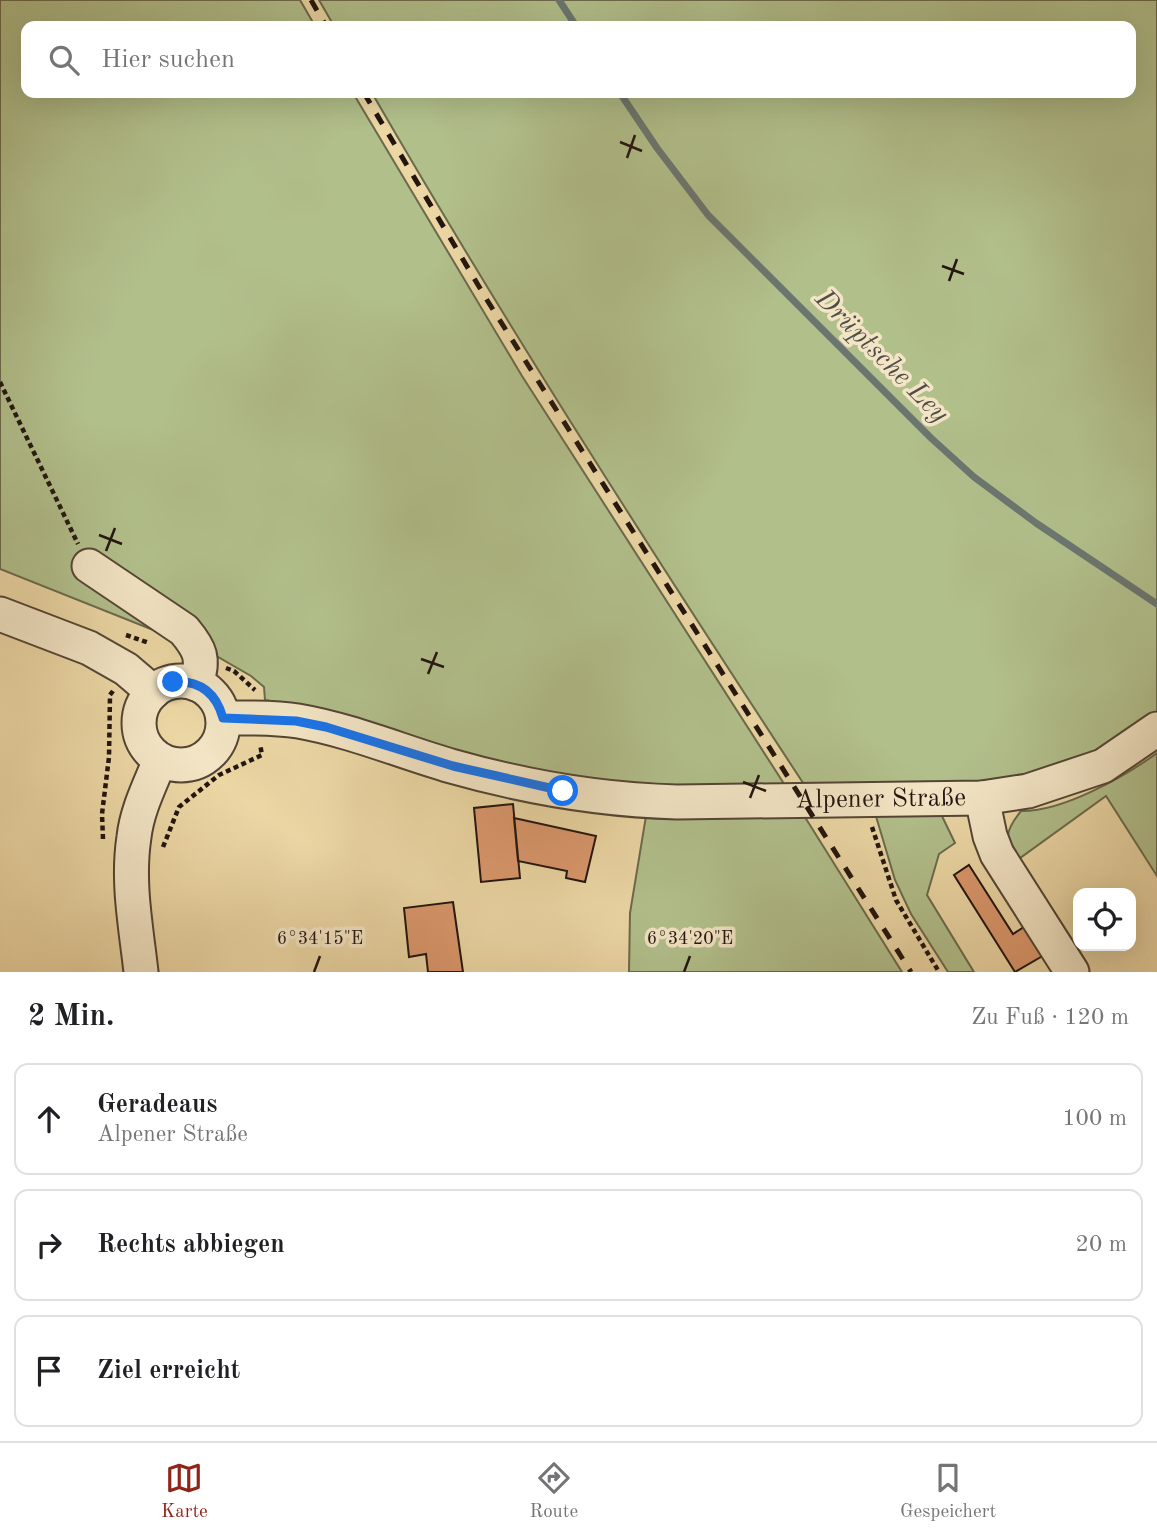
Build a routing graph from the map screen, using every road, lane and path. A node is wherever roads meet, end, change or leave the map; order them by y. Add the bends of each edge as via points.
1 (0, 382) edge
2 (89, 566) joint
3 (0, 614) edge
4 (198, 670) junction
5 (153, 692) junction
6 (223, 718) junction
7 (257, 718) junction
8 (1157, 729) edge
9 (160, 760) junction
10 (982, 797) junction
11 (864, 799) junction
12 (162, 850) dead end
13 (141, 972) edge
14 (939, 972) edge
15 (1072, 972) edge

1 - 2 path
2 - 4 street via 184,630 195,644
3 - 5 street via 89,648 126,669
4 - 5 street
4 - 6 street
4 - 7 path via 234,671 255,690
5 - 9 street via 139,715 139,729 143,742
6 - 7 street, Alpener Straße
6 - 9 street via 219,743 211,754 187,765
7 - 11 street, Alpener Straße via 326,727 453,766 627,801
7 - 12 path via 262,755 219,775 179,807
8 - 10 street, Alpener Straße via 1103,766 1028,791
9 - 13 street via 138,817 132,856
10 - 11 street, Alpener Straße
10 - 15 street via 997,854
11 - 14 path via 896,900

